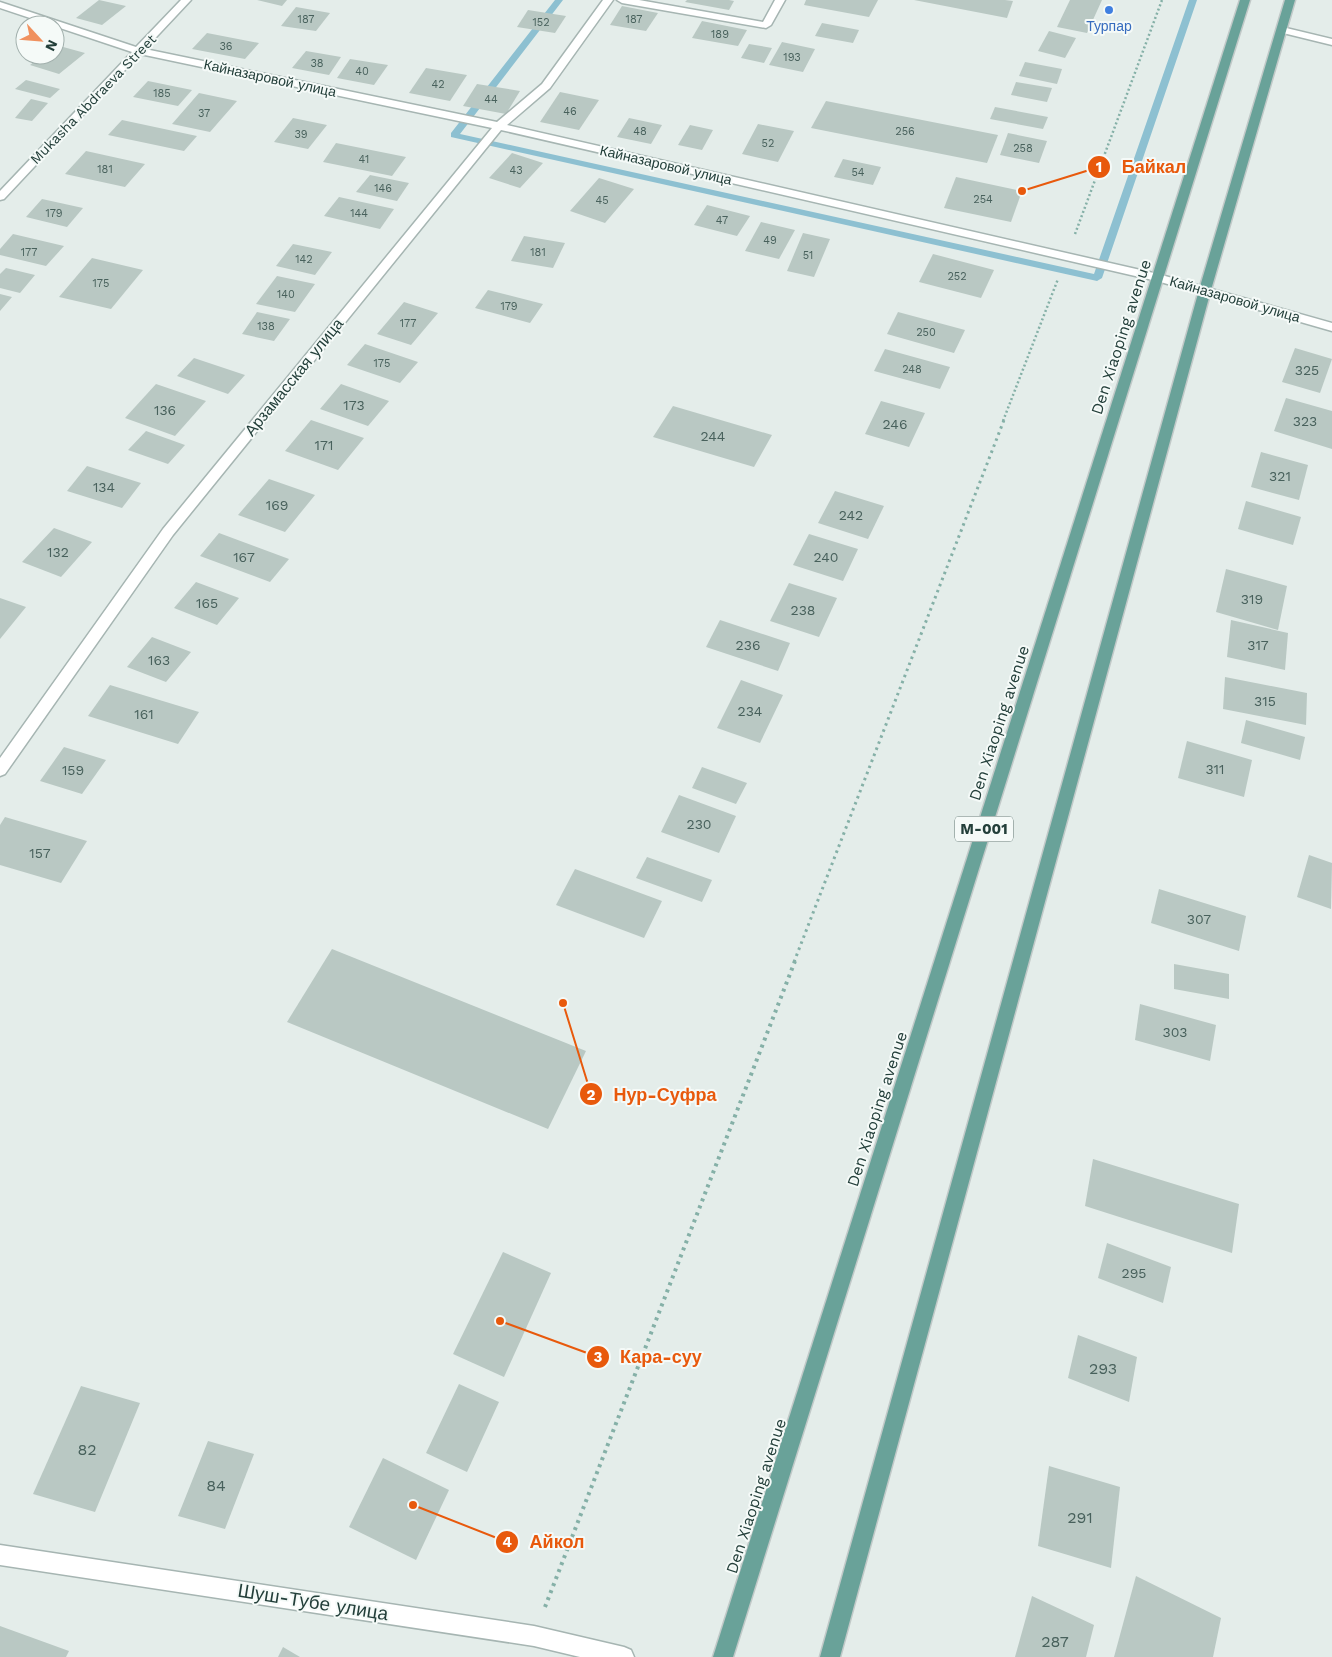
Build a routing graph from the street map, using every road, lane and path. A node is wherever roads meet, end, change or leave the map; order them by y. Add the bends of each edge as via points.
1 (186, 0) edge
2 (608, 0) edge
3 (622, 0) edge
4 (780, 0) edge
5 (1162, 0) edge
6 (1245, 0) edge
7 (1290, 0) edge
8 (0, 5) edge
9 (1282, 30) junction
10 (1332, 42) edge
11 (139, 51) junction
12 (499, 126) junction
13 (0, 197) edge
14 (1066, 257) junction
15 (1158, 278) junction
16 (1205, 290) junction
17 (1332, 327) edge
18 (0, 770) edge
19 (0, 1555) edge
20 (534, 1636) junction
21 (624, 1657) edge
22 (723, 1657) edge
23 (830, 1657) edge

1 - 11 street, Mukasha Abdraeva Street
2 - 12 street, Арзамасская улица via 546,86
3 - 4 street via 766,25
5 - 14 path
6 - 15 main road, Den Xiaoping avenue / M-001
7 - 9 main road
8 - 11 street, Кайназаровой улица
9 - 10 street
9 - 16 main road
11 - 12 street, Кайназаровой улица
11 - 13 street, Mukasha Abdraeva Street
12 - 14 street, Кайназаровой улица
12 - 18 street, Арзамасская улица via 168,532
14 - 15 street, Кайназаровой улица
14 - 20 path
15 - 16 street, Кайназаровой улица
15 - 22 main road, Den Xiaoping avenue / M-001
16 - 17 street, Кайназаровой улица
16 - 23 main road
19 - 20 street, Шуш-Тубе улица
20 - 21 street, Шуш-Тубе улица

